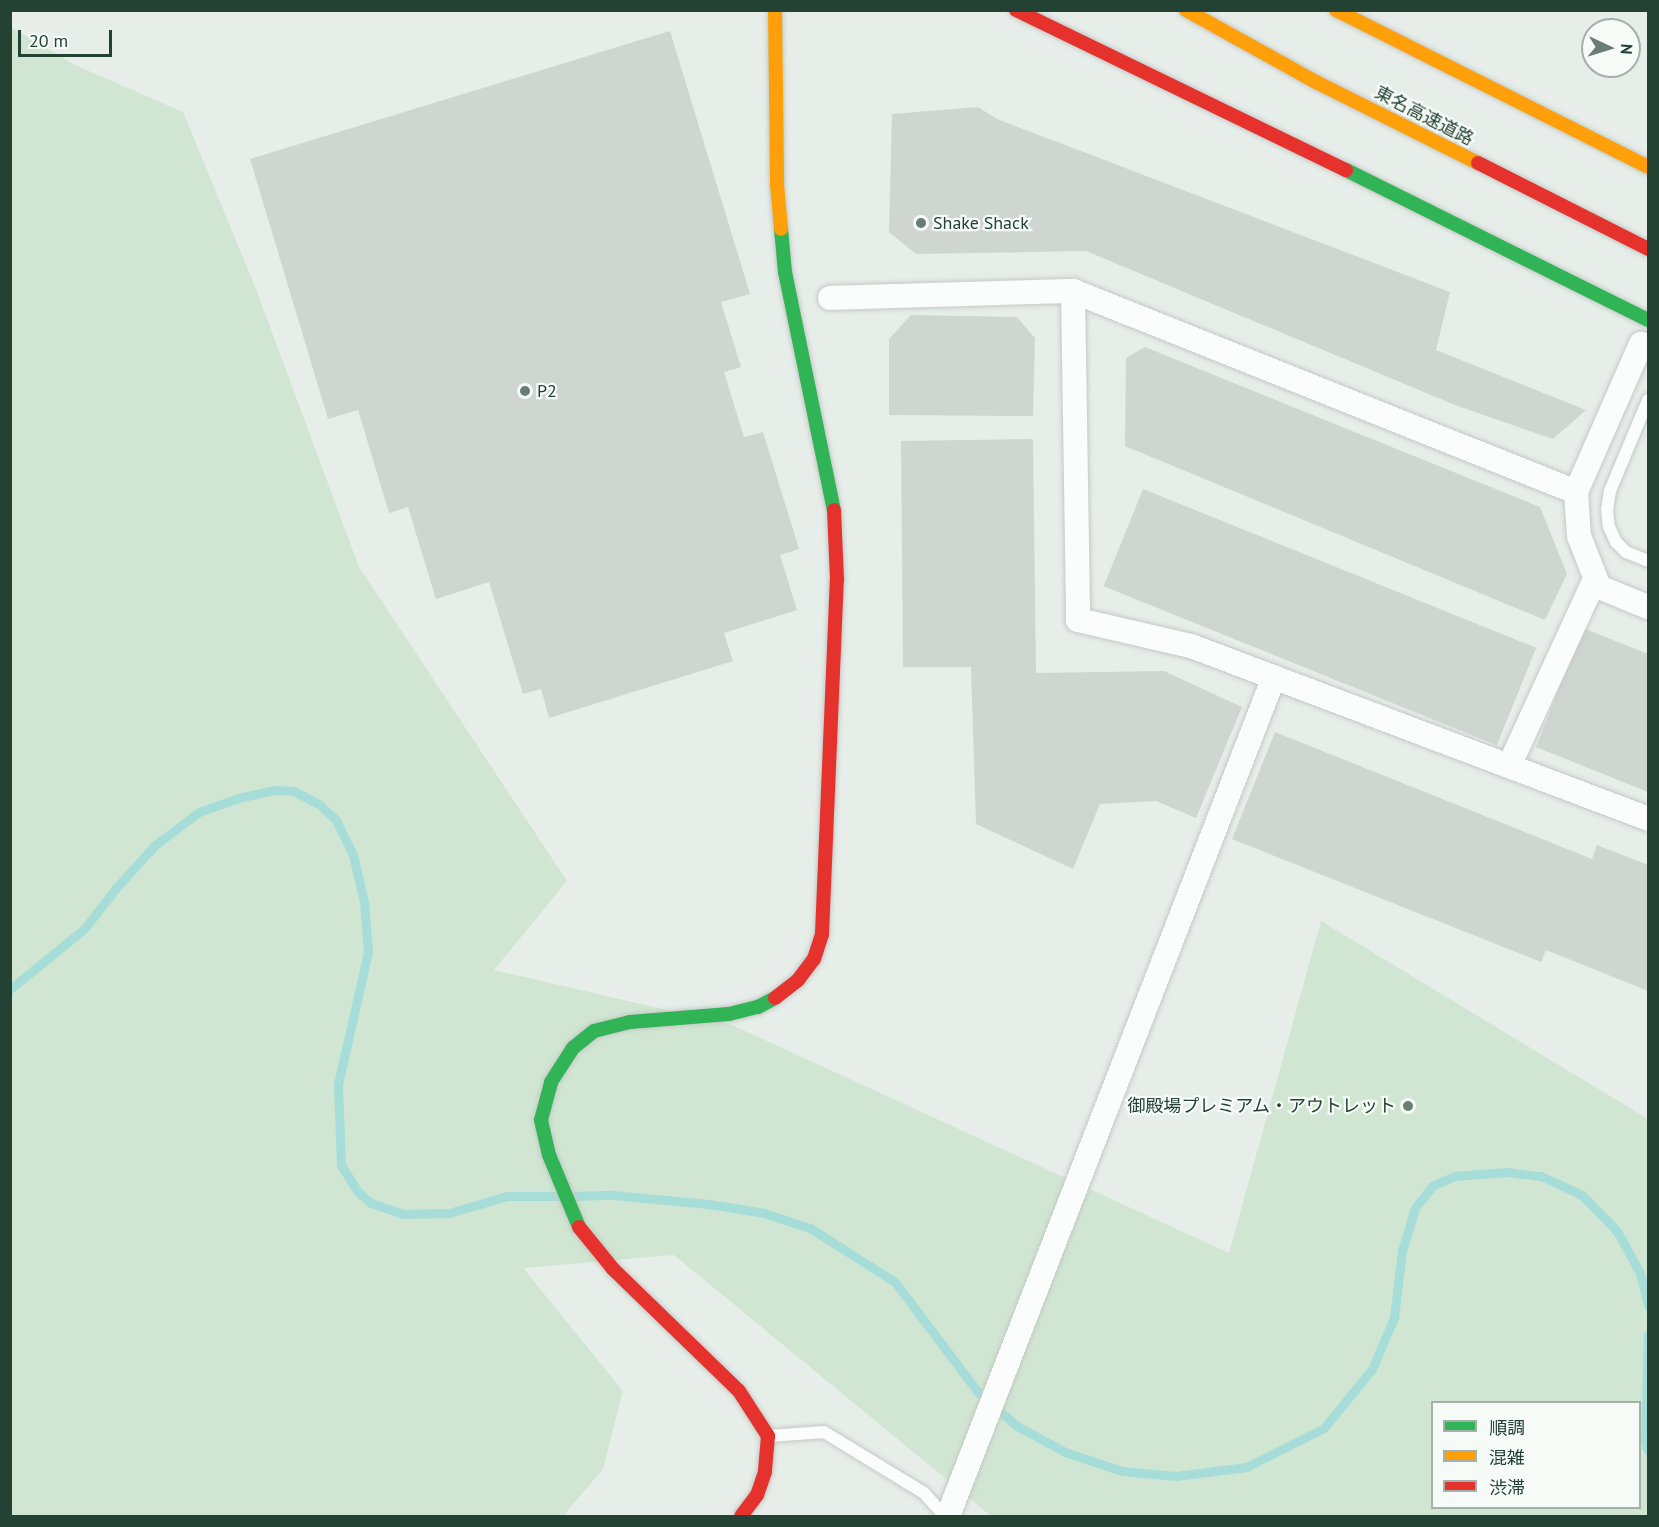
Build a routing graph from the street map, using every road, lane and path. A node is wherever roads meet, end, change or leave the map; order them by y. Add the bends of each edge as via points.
1 (775, 10) edge
2 (1016, 10) edge
3 (1186, 10) edge
4 (1336, 10) edge
5 (1648, 166) edge
6 (1648, 249) edge
7 (1073, 291) junction
8 (830, 298) dead end
9 (1648, 320) edge
10 (1641, 344) dead end
11 (1648, 401) edge
12 (1576, 492) junction
13 (1648, 561) edge
14 (1595, 579) junction
15 (1648, 607) edge
16 (1274, 677) junction
17 (1509, 766) junction
18 (1648, 819) edge
19 (573, 1048) junction
20 (562, 1097) dead end
21 (601, 1232) dead end
22 (613, 1269) junction
23 (768, 1436) junction
24 (741, 1516) edge
25 (946, 1516) edge

1 - 19 main road via 777,184 785,272 834,502 837,579 822,934 814,958 798,980 758,1007 729,1014 630,1022 594,1031
2 - 9 main road
3 - 6 main road, 東名高速道路 via 1316,82
4 - 5 main road
7 - 8 street
7 - 12 street
7 - 16 street via 1078,620 1191,646
10 - 12 street
11 - 13 lane via 1610,492 1607,509 1616,542 1626,552
12 - 14 street via 1579,536
14 - 15 street via 1599,587
14 - 17 street
16 - 17 street
16 - 25 street
17 - 18 street
19 - 20 main road
19 - 22 main road via 551,1082 541,1120 549,1155 580,1230
21 - 22 main road
22 - 23 main road via 739,1391
23 - 24 main road via 765,1472 757,1495
23 - 25 lane via 824,1432 924,1493

